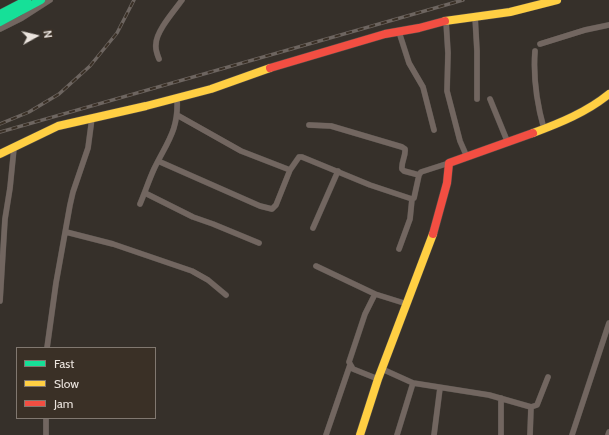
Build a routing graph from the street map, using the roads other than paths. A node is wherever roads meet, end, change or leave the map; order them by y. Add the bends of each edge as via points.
1 (27, 0) edge
2 (42, 0) edge
3 (50, 0) edge
4 (182, 0) edge
5 (557, 0) edge
6 (0, 14) edge
7 (475, 16) junction
8 (446, 21) junction
9 (0, 22) edge
10 (609, 24) edge
11 (0, 29) edge
12 (399, 32) junction
13 (540, 44) dead end
14 (535, 51) dead end
15 (159, 59) dead end
16 (609, 94) edge
17 (177, 98) junction
18 (477, 99) dead end
19 (490, 99) dead end
20 (178, 115) junction
21 (92, 118) junction
22 (309, 125) dead end
23 (544, 129) junction
24 (434, 130) dead end
25 (508, 143) junction
26 (14, 148) junction
27 (0, 154) edge
28 (466, 157) junction
29 (158, 161) junction
30 (449, 163) junction
31 (290, 170) junction
32 (338, 172) junction
33 (419, 175) junction
34 (144, 193) junction
35 (412, 200) junction
36 (140, 204) dead end
37 (313, 228) dead end
38 (66, 232) junction
39 (259, 243) dead end
40 (399, 249) dead end
41 (316, 266) dead end
42 (375, 294) junction
43 (226, 295) dead end
44 (0, 301) edge
45 (407, 304) junction
46 (609, 323) edge
47 (47, 347) edge
48 (350, 365) junction
49 (382, 369) junction
50 (548, 376) dead end
51 (378, 379) junction
52 (413, 383) junction
53 (440, 388) junction
54 (501, 398) junction
55 (531, 407) junction
56 (46, 419) edge
57 (609, 432) edge
58 (46, 435) edge
59 (326, 435) edge
60 (360, 435) edge
61 (396, 435) edge
62 (434, 435) edge
63 (501, 435) edge
64 (530, 435) edge
65 (572, 435) edge
66 (608, 435) edge

1 - 6 street
2 - 9 street
3 - 11 street
4 - 15 street via 155,42
5 - 7 street via 510,12
7 - 8 street
7 - 18 street
8 - 12 street
8 - 28 street via 447,91
10 - 13 street
12 - 17 street via 307,56 221,86
12 - 24 street via 409,63 423,87
14 - 23 street via 534,67
16 - 23 street via 580,114
17 - 20 street
17 - 21 street
19 - 25 street
20 - 29 street via 175,127
20 - 31 street via 241,151
21 - 26 street via 58,126
21 - 38 street via 88,148 73,192
22 - 33 street via 331,126 402,147 405,152 402,169
23 - 25 street
25 - 28 street
26 - 27 street
26 - 44 street via 4,226
28 - 30 street
29 - 31 street via 268,209 272,209 276,204
29 - 34 street
30 - 33 street
30 - 45 street via 438,220
31 - 32 street via 296,159 302,157
32 - 35 street
32 - 37 street
33 - 35 street
34 - 36 street
34 - 39 street via 193,218
35 - 40 street via 410,219
38 - 43 street via 113,244 192,271
38 - 47 street
41 - 42 street
42 - 45 street
42 - 48 street via 365,314
45 - 49 street
46 - 65 street
48 - 51 street via 353,369
48 - 59 street
49 - 51 street
49 - 52 street
50 - 55 street via 537,405
51 - 60 street
52 - 53 street
52 - 61 street
53 - 54 street
53 - 62 street
54 - 55 street
54 - 63 street
55 - 64 street
56 - 58 street
57 - 66 street

